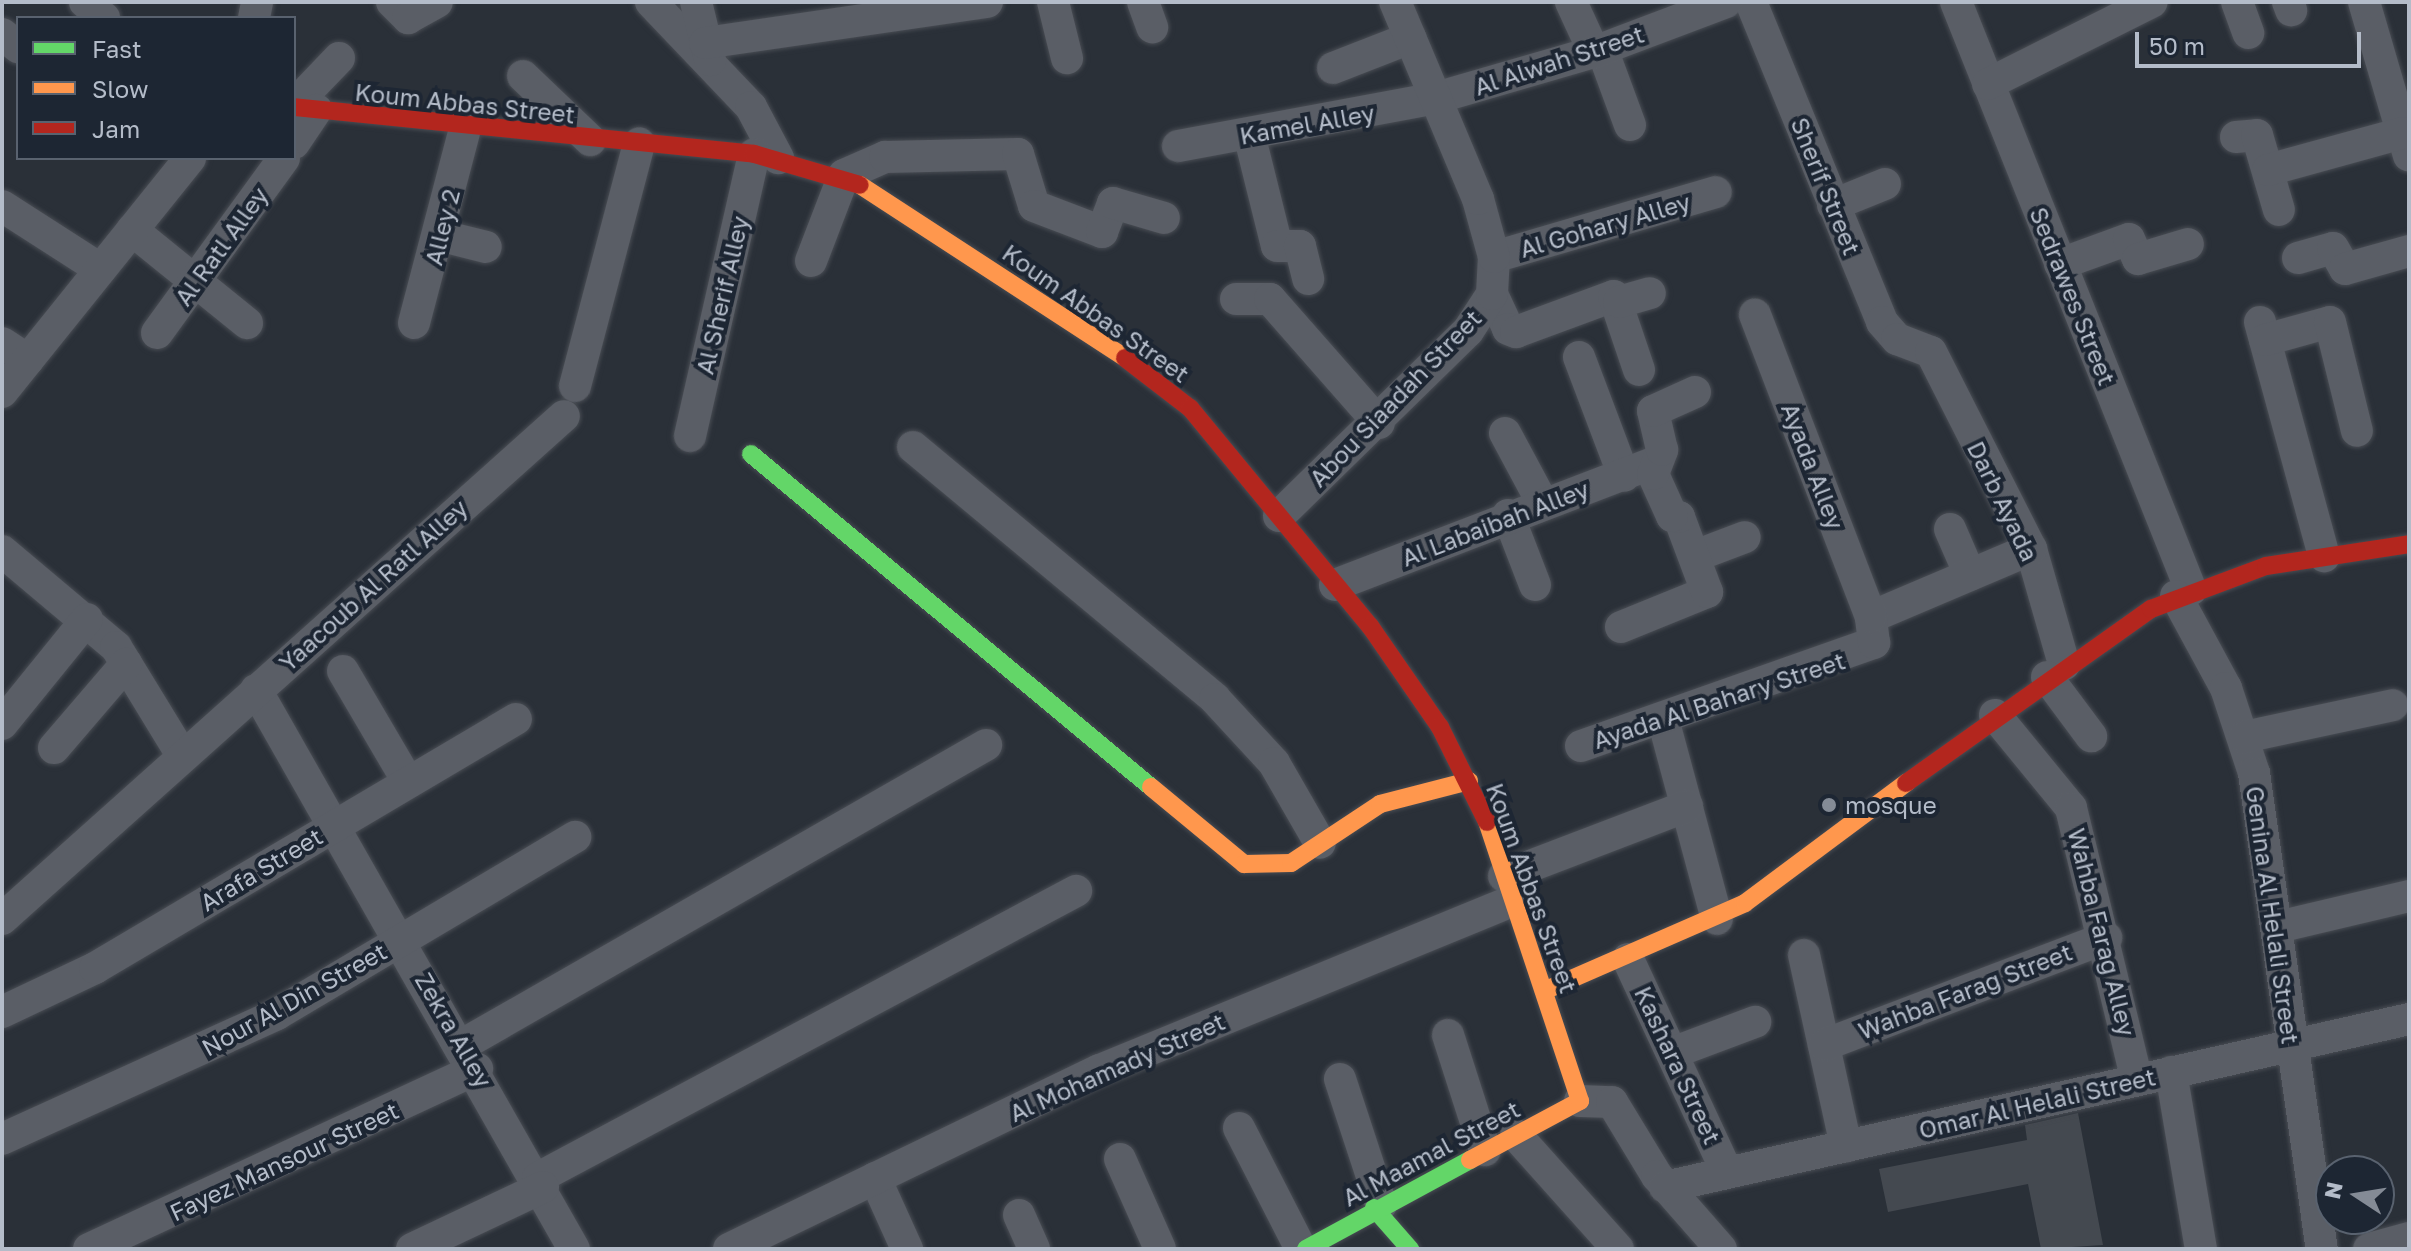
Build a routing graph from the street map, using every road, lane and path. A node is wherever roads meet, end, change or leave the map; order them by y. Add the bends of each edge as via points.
1 (85, 2) edge
2 (392, 2) edge
3 (437, 2) edge
4 (651, 2) edge
5 (696, 2) edge
6 (1053, 2) edge
7 (1395, 2) edge
8 (1571, 2) edge
9 (1726, 2) edge
10 (1751, 2) edge
11 (1956, 2) edge
12 (2152, 2) edge
13 (2237, 2) edge
14 (2364, 2) edge
15 (974, 3) edge
16 (932, 6) edge
17 (102, 16) edge
18 (2248, 33) dead end
19 (1410, 38) junction
20 (1598, 51) junction
21 (708, 53) junction
22 (339, 58) dead end
23 (1067, 58) dead end
24 (1333, 68) dead end
25 (523, 76) dead end
26 (1988, 84) junction
27 (1436, 98) junction
28 (301, 107) edge
29 (1630, 125) dead end
30 (465, 129) junction
31 (296, 133) edge
32 (1249, 134) junction
33 (2236, 137) dead end
34 (590, 140) junction
35 (639, 143) junction
36 (2406, 144) edge
37 (1178, 146) dead end
38 (766, 156) junction
39 (283, 160) edge
40 (174, 164) edge
41 (2268, 170) junction
42 (844, 175) junction
43 (1885, 184) dead end
44 (1716, 192) dead end
45 (1833, 205) junction
46 (2, 206) edge
47 (2279, 210) dead end
48 (1164, 218) dead end
49 (132, 230) junction
50 (442, 236) junction
51 (2188, 244) dead end
52 (486, 247) dead end
53 (2409, 251) edge
54 (1494, 257) junction
55 (2298, 258) dead end
56 (811, 261) dead end
57 (2060, 264) junction
58 (100, 269) junction
59 (1308, 279) dead end
60 (196, 282) junction
61 (1650, 293) dead end
62 (1492, 294) junction
63 (1236, 299) dead end
64 (1619, 302) junction
65 (1755, 315) dead end
66 (247, 323) dead end
67 (414, 323) dead end
68 (157, 333) dead end
69 (1923, 347) joint
70 (15, 351) edge
71 (1579, 357) dead end
72 (1639, 370) dead end
73 (575, 386) dead end
74 (2, 392) edge
75 (1695, 392) dead end
76 (564, 416) dead end
77 (1379, 423) junction
78 (2357, 431) dead end
79 (1505, 433) dead end
80 (690, 436) dead end
81 (913, 447) dead end
82 (751, 454) dead end
83 (1655, 462) junction
84 (1624, 476) junction
85 (1543, 504) junction
86 (1508, 515) junction
87 (1279, 516) junction
88 (1950, 529) dead end
89 (1745, 537) dead end
90 (2409, 544) edge
91 (2031, 549) junction
92 (2, 551) edge
93 (1695, 556) junction
94 (2324, 556) junction
95 (1970, 575) junction
96 (1335, 585) junction
97 (1535, 585) dead end
98 (2184, 593) junction
99 (1871, 617) junction
100 (87, 619) junction
101 (1621, 627) dead end
102 (126, 664) junction
103 (343, 671) dead end
104 (2056, 671) junction
105 (256, 690) junction
106 (2393, 705) dead end
107 (1995, 715) junction
108 (516, 719) dead end
109 (1663, 719) junction
110 (2, 724) edge
111 (2091, 736) dead end
112 (2244, 737) junction
113 (986, 745) dead end
114 (1581, 746) dead end
115 (54, 748) dead end
116 (182, 755) junction
117 (1469, 781) junction
118 (408, 782) junction
119 (1687, 806) junction
120 (334, 824) junction
121 (575, 837) dead end
122 (1320, 843) junction
123 (1508, 888) junction
124 (1076, 891) dead end
125 (2409, 896) edge
126 (2, 919) edge
127 (1717, 919) junction
128 (2278, 927) junction
129 (2106, 938) junction
130 (402, 940) junction
131 (1804, 955) dead end
132 (1628, 959) junction
133 (1544, 991) junction
134 (2, 1012) edge
135 (1755, 1022) dead end
136 (2407, 1028) edge
137 (1448, 1035) dead end
138 (1824, 1045) junction
139 (2291, 1046) junction
140 (1672, 1053) junction
141 (470, 1057) junction
142 (2171, 1072) junction
143 (1340, 1079) dead end
144 (2137, 1080) junction
145 (1580, 1101) junction
146 (1239, 1128) dead end
147 (1516, 1135) junction
148 (2, 1139) edge
149 (1846, 1146) junction
150 (1485, 1150) junction
151 (1120, 1159) dead end
152 (1727, 1172) junction
153 (875, 1178) junction
154 (540, 1183) junction
155 (1665, 1187) junction
156 (1378, 1206) junction
157 (1019, 1215) dead end
158 (780, 1237) edge
159 (2409, 1238) edge
160 (89, 1249) edge
161 (412, 1249) edge
162 (574, 1249) edge
163 (729, 1249) edge
164 (907, 1249) edge
165 (1034, 1249) edge
166 (1160, 1249) edge
167 (1303, 1249) edge
168 (1410, 1249) edge
169 (1618, 1249) edge
170 (1721, 1249) edge
171 (2201, 1249) edge
172 (2322, 1249) edge
173 (2370, 1249) edge

1 - 17 street
2 - 3 street via 408,18
4 - 21 street
5 - 21 street
6 - 23 street
7 - 19 street, Abou Siaadah Street
8 - 20 street
9 - 20 street, Al Alwah Street
10 - 45 street, Sherif Street
11 - 26 street, Sedrawes Street
12 - 26 street
13 - 18 street
14 - 36 street
15 - 16 street
16 - 21 street
19 - 24 street
19 - 27 street, Abou Siaadah Street
20 - 27 street, Al Alwah Street
20 - 29 street
21 - 38 street via 759,119
22 - 28 street
25 - 34 street
26 - 57 street, Sedrawes Street
27 - 32 street, Kamel Alley
27 - 54 street, Abou Siaadah Street
28 - 30 street, Koum Abbas Street
28 - 31 street
30 - 34 street, Koum Abbas Street
30 - 50 street, Alley 2
32 - 37 street, Kamel Alley
32 - 59 street via 1277,246 1300,246
33 - 41 street via 2257,135
34 - 35 street, Koum Abbas Street
35 - 38 street, Koum Abbas Street
35 - 73 street
36 - 41 street
38 - 42 street, Koum Abbas Street
38 - 80 street, Al Sherif Alley
39 - 60 street, Al Ratl Alley
40 - 49 street
41 - 47 street
42 - 48 street via 885,157 1016,153 1034,206 1102,232 1113,203
42 - 56 street
42 - 87 street, Koum Abbas Street via 1165,386
43 - 45 street
44 - 54 street, Al Gohary Alley
45 - 69 street, Sherif Street via 1886,330
46 - 58 street
49 - 58 street
49 - 60 street
50 - 52 street
50 - 67 street, Alley 2
51 - 57 street via 2138,259 2129,239
53 - 55 street via 2345,269 2333,248
54 - 62 street, Abou Siaadah Street
57 - 98 street, Sedrawes Street
58 - 70 street
60 - 66 street
60 - 68 street, Al Ratl Alley
61 - 64 street
62 - 64 street via 1511,332 1605,296
62 - 77 street, Abou Siaadah Street via 1468,331
63 - 77 street via 1270,299
64 - 72 street
65 - 99 street, Ayada Alley
69 - 91 street, Darb Ayada
70 - 74 street
71 - 84 street
75 - 83 street via 1653,411 1662,444
76 - 105 street, Yaacoub Al Ratl Alley
77 - 87 street, Abou Siaadah Street
78 - 94 street via 2330,322 2262,331
79 - 85 street
81 - 122 street via 1215,699 1274,763
82 - 122 street via 1244,864 1291,863
83 - 84 street, Al Labaibah Alley
83 - 93 street via 1654,480
84 - 85 street, Al Labaibah Alley
85 - 86 street, Al Labaibah Alley
86 - 96 street, Al Labaibah Alley
86 - 97 street
87 - 96 street, Koum Abbas Street
88 - 95 street
89 - 93 street
90 - 94 street
91 - 95 street
91 - 104 street, Darb Ayada
92 - 100 street
93 - 101 street via 1705,595
94 - 98 street
95 - 99 street
96 - 117 street, Koum Abbas Street via 1407,675
98 - 104 street
98 - 112 street, Genina Al Helali Street
99 - 109 street, Ayada Al Bahary Street via 1876,637 1865,652
100 - 102 street
100 - 110 street
102 - 115 street
102 - 116 street
103 - 118 street
104 - 107 street
104 - 111 street
105 - 116 street, Yaacoub Al Ratl Alley
105 - 120 street, Zekra Alley
106 - 112 street
107 - 127 street
107 - 129 street, Wahba Farag Alley via 2071,808
108 - 118 street, Arafa Street
109 - 114 street, Ayada Al Bahary Street
109 - 119 street
112 - 128 street, Genina Al Helali Street
113 - 141 street, Fayez Mansour Street
116 - 126 street, Yaacoub Al Ratl Alley
117 - 122 street via 1380,804
117 - 123 street, Koum Abbas Street
118 - 120 street, Arafa Street
119 - 123 street, Al Mohamady Street
119 - 127 street
120 - 130 street, Zekra Alley
120 - 134 street, Arafa Street via 95,968
121 - 130 street, Nour Al Din Street
123 - 133 street, Koum Abbas Street
123 - 153 street, Al Mohamady Street via 1100,1070
124 - 154 street
125 - 128 street
127 - 132 street
128 - 139 street, Genina Al Helali Street
129 - 138 street, Wahba Farag Street
129 - 144 street, Wahba Farag Alley
130 - 141 street, Zekra Alley
130 - 148 street, Nour Al Din Street via 277,1014
131 - 138 street
132 - 133 street
132 - 140 street, Kashara Street
133 - 145 street, Koum Abbas Street
135 - 140 street
136 - 139 street, Omar Al Helali Street
137 - 150 street
138 - 149 street
139 - 142 street, Omar Al Helali Street
139 - 172 street, Genina Al Helali Street
140 - 152 street, Kashara Street
141 - 154 street, Zekra Alley
141 - 160 street, Fayez Mansour Street
142 - 144 street, Omar Al Helali Street
142 - 171 street
143 - 156 street
144 - 149 street, Omar Al Helali Street
145 - 147 street, Al Maamal Street
145 - 155 street via 1596,1096 1612,1102
146 - 167 street
147 - 150 street, Al Maamal Street
147 - 169 street
149 - 152 street, Omar Al Helali Street
150 - 156 street, Al Maamal Street
151 - 166 street
152 - 155 street, Omar Al Helali Street
153 - 158 street, Al Mohamady Street
153 - 164 street
154 - 161 street
154 - 162 street, Zekra Alley
155 - 170 street
156 - 167 street, Al Maamal Street
156 - 168 street
157 - 165 street
158 - 163 street, Al Mohamady Street
159 - 173 street

